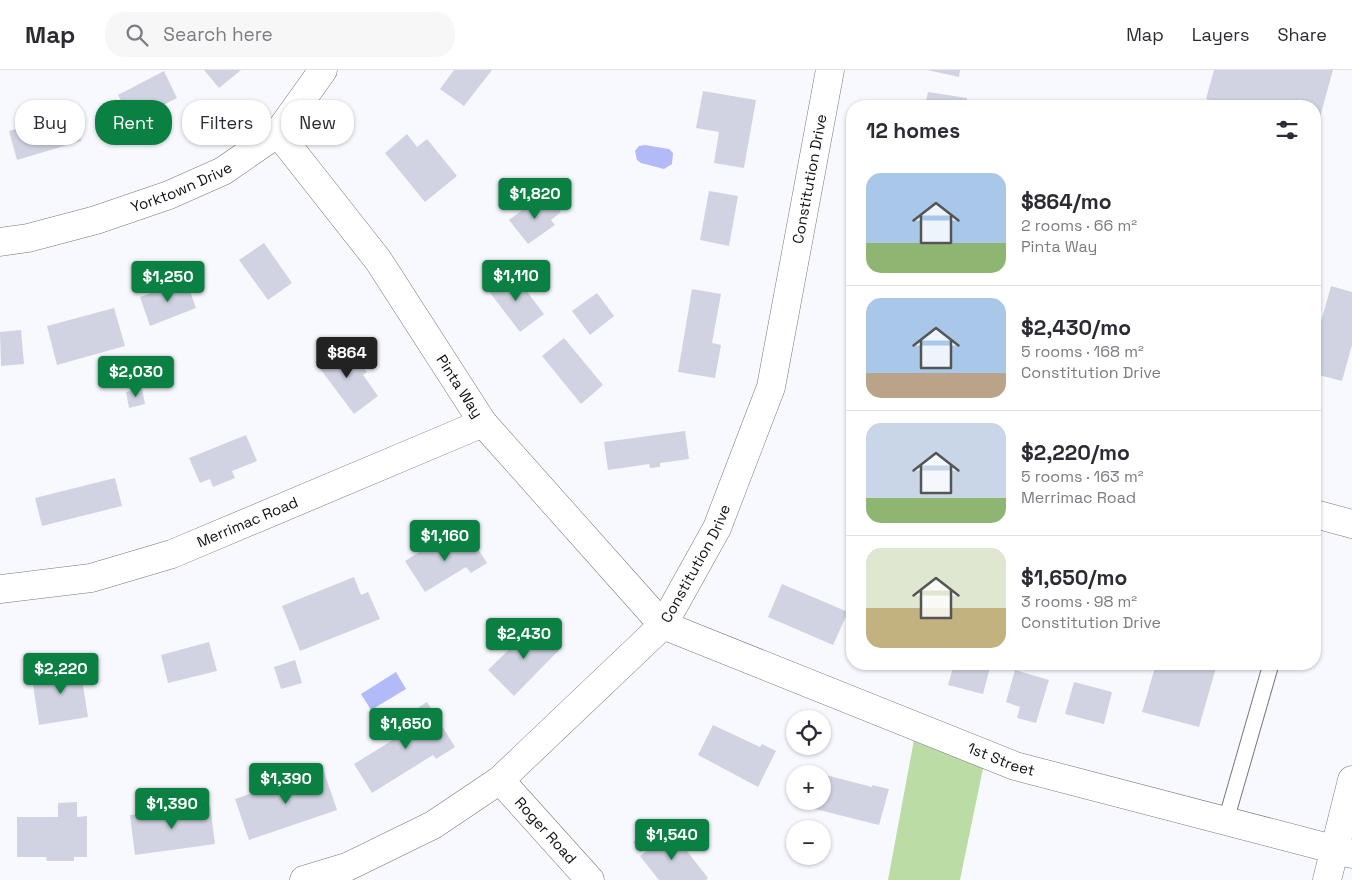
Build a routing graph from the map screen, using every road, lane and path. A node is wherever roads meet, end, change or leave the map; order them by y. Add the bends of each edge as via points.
1 (323, 70) edge
2 (830, 70) edge
3 (278, 133) junction
4 (0, 242) edge
5 (483, 423) junction
6 (1321, 516) edge
7 (1352, 524) edge
8 (0, 589) edge
9 (663, 625) junction
10 (1268, 670) edge
11 (500, 780) junction
12 (1352, 780) edge
13 (1226, 820) junction
14 (1344, 852) edge
15 (304, 880) edge
16 (590, 880) edge
17 (1327, 880) edge

1 - 3 main road, Yorktown Drive
2 - 9 main road, Constitution Drive via 772,387 717,528
3 - 4 main road, Yorktown Drive via 223,170 169,195 79,224
3 - 5 main road, Pinta Way via 378,260
5 - 8 main road, Merrimac Road via 172,554 91,578
5 - 9 main road, Pinta Way
6 - 7 main road
9 - 11 main road, Constitution Drive
9 - 13 main road, 1st Street via 1015,766
10 - 13 lane
11 - 15 main road, Constitution Drive via 433,825 346,867
11 - 16 main road, Roger Road
12 - 14 main road
13 - 14 main road, 1st Street
14 - 17 main road

